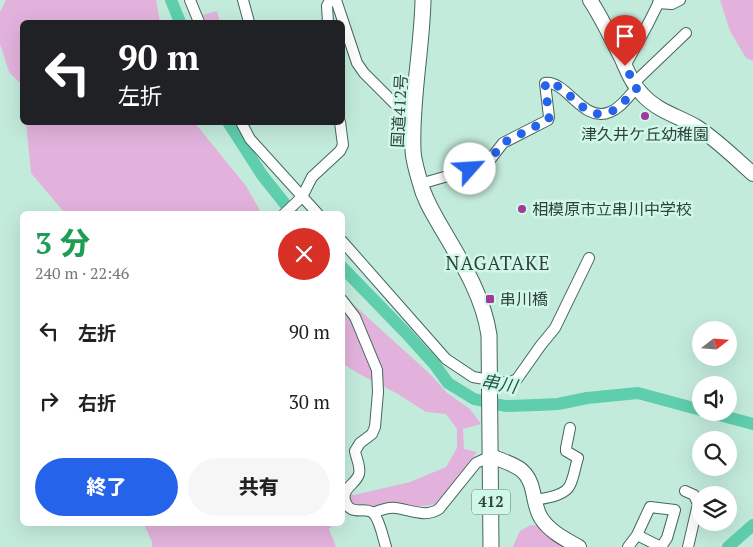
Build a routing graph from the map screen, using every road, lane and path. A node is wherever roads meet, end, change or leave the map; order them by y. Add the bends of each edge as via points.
1 (190, 0) edge
2 (243, 0) edge
3 (330, 0) edge
4 (336, 0) edge
5 (424, 0) edge
6 (590, 0) edge
7 (680, 0) edge
8 (659, 1) edge
9 (198, 20) edge
10 (248, 20) edge
11 (328, 20) edge
12 (343, 20) edge
13 (345, 27) edge
14 (686, 34) dead end
15 (625, 66) junction
16 (635, 85) junction
17 (414, 112) junction
18 (243, 125) edge
19 (340, 125) edge
20 (753, 174) edge
21 (420, 184) junction
22 (301, 198) junction
23 (287, 211) edge
24 (315, 211) edge
25 (345, 245) edge
26 (589, 258) dead end
27 (345, 304) edge
28 (489, 384) junction
29 (570, 428) dead end
30 (491, 456) junction
31 (685, 491) dead end
32 (345, 494) edge
33 (345, 500) edge
34 (535, 500) junction
35 (373, 513) junction
36 (637, 535) dead end
37 (386, 547) edge
38 (491, 547) edge
39 (578, 547) edge
40 (628, 547) edge
41 (688, 547) edge

1 - 9 street
2 - 10 street
3 - 11 street
4 - 12 street
5 - 17 highway, 国道412号 / 412
6 - 15 main road
7 - 8 street via 672,4
8 - 15 street
13 - 17 street via 357,63 364,73 402,112
14 - 16 street
15 - 16 main road
16 - 20 main road via 659,109 707,134
16 - 21 street via 617,108 598,114 586,110 559,87 545,83 548,120 503,143 486,165
17 - 21 highway, 国道412号 / 412 via 413,150
18 - 22 street via 250,139
19 - 22 street via 342,148 312,177
21 - 28 highway, 国道412号 / 412 via 484,310 489,335
22 - 23 street
22 - 24 street
25 - 28 street via 446,359
26 - 28 street via 555,328 517,379
27 - 32 street via 355,317 378,380 375,427 355,451 359,473
28 - 30 highway, 412
29 - 34 street via 566,450 578,458 570,485 559,494
30 - 34 main road via 523,471
30 - 35 street via 476,463 435,511 425,513 390,508
30 - 38 highway, 412
31 - 41 street via 694,496 698,504
33 - 35 street via 354,510
34 - 39 main road via 538,513 547,526
35 - 37 street
36 - 40 street

